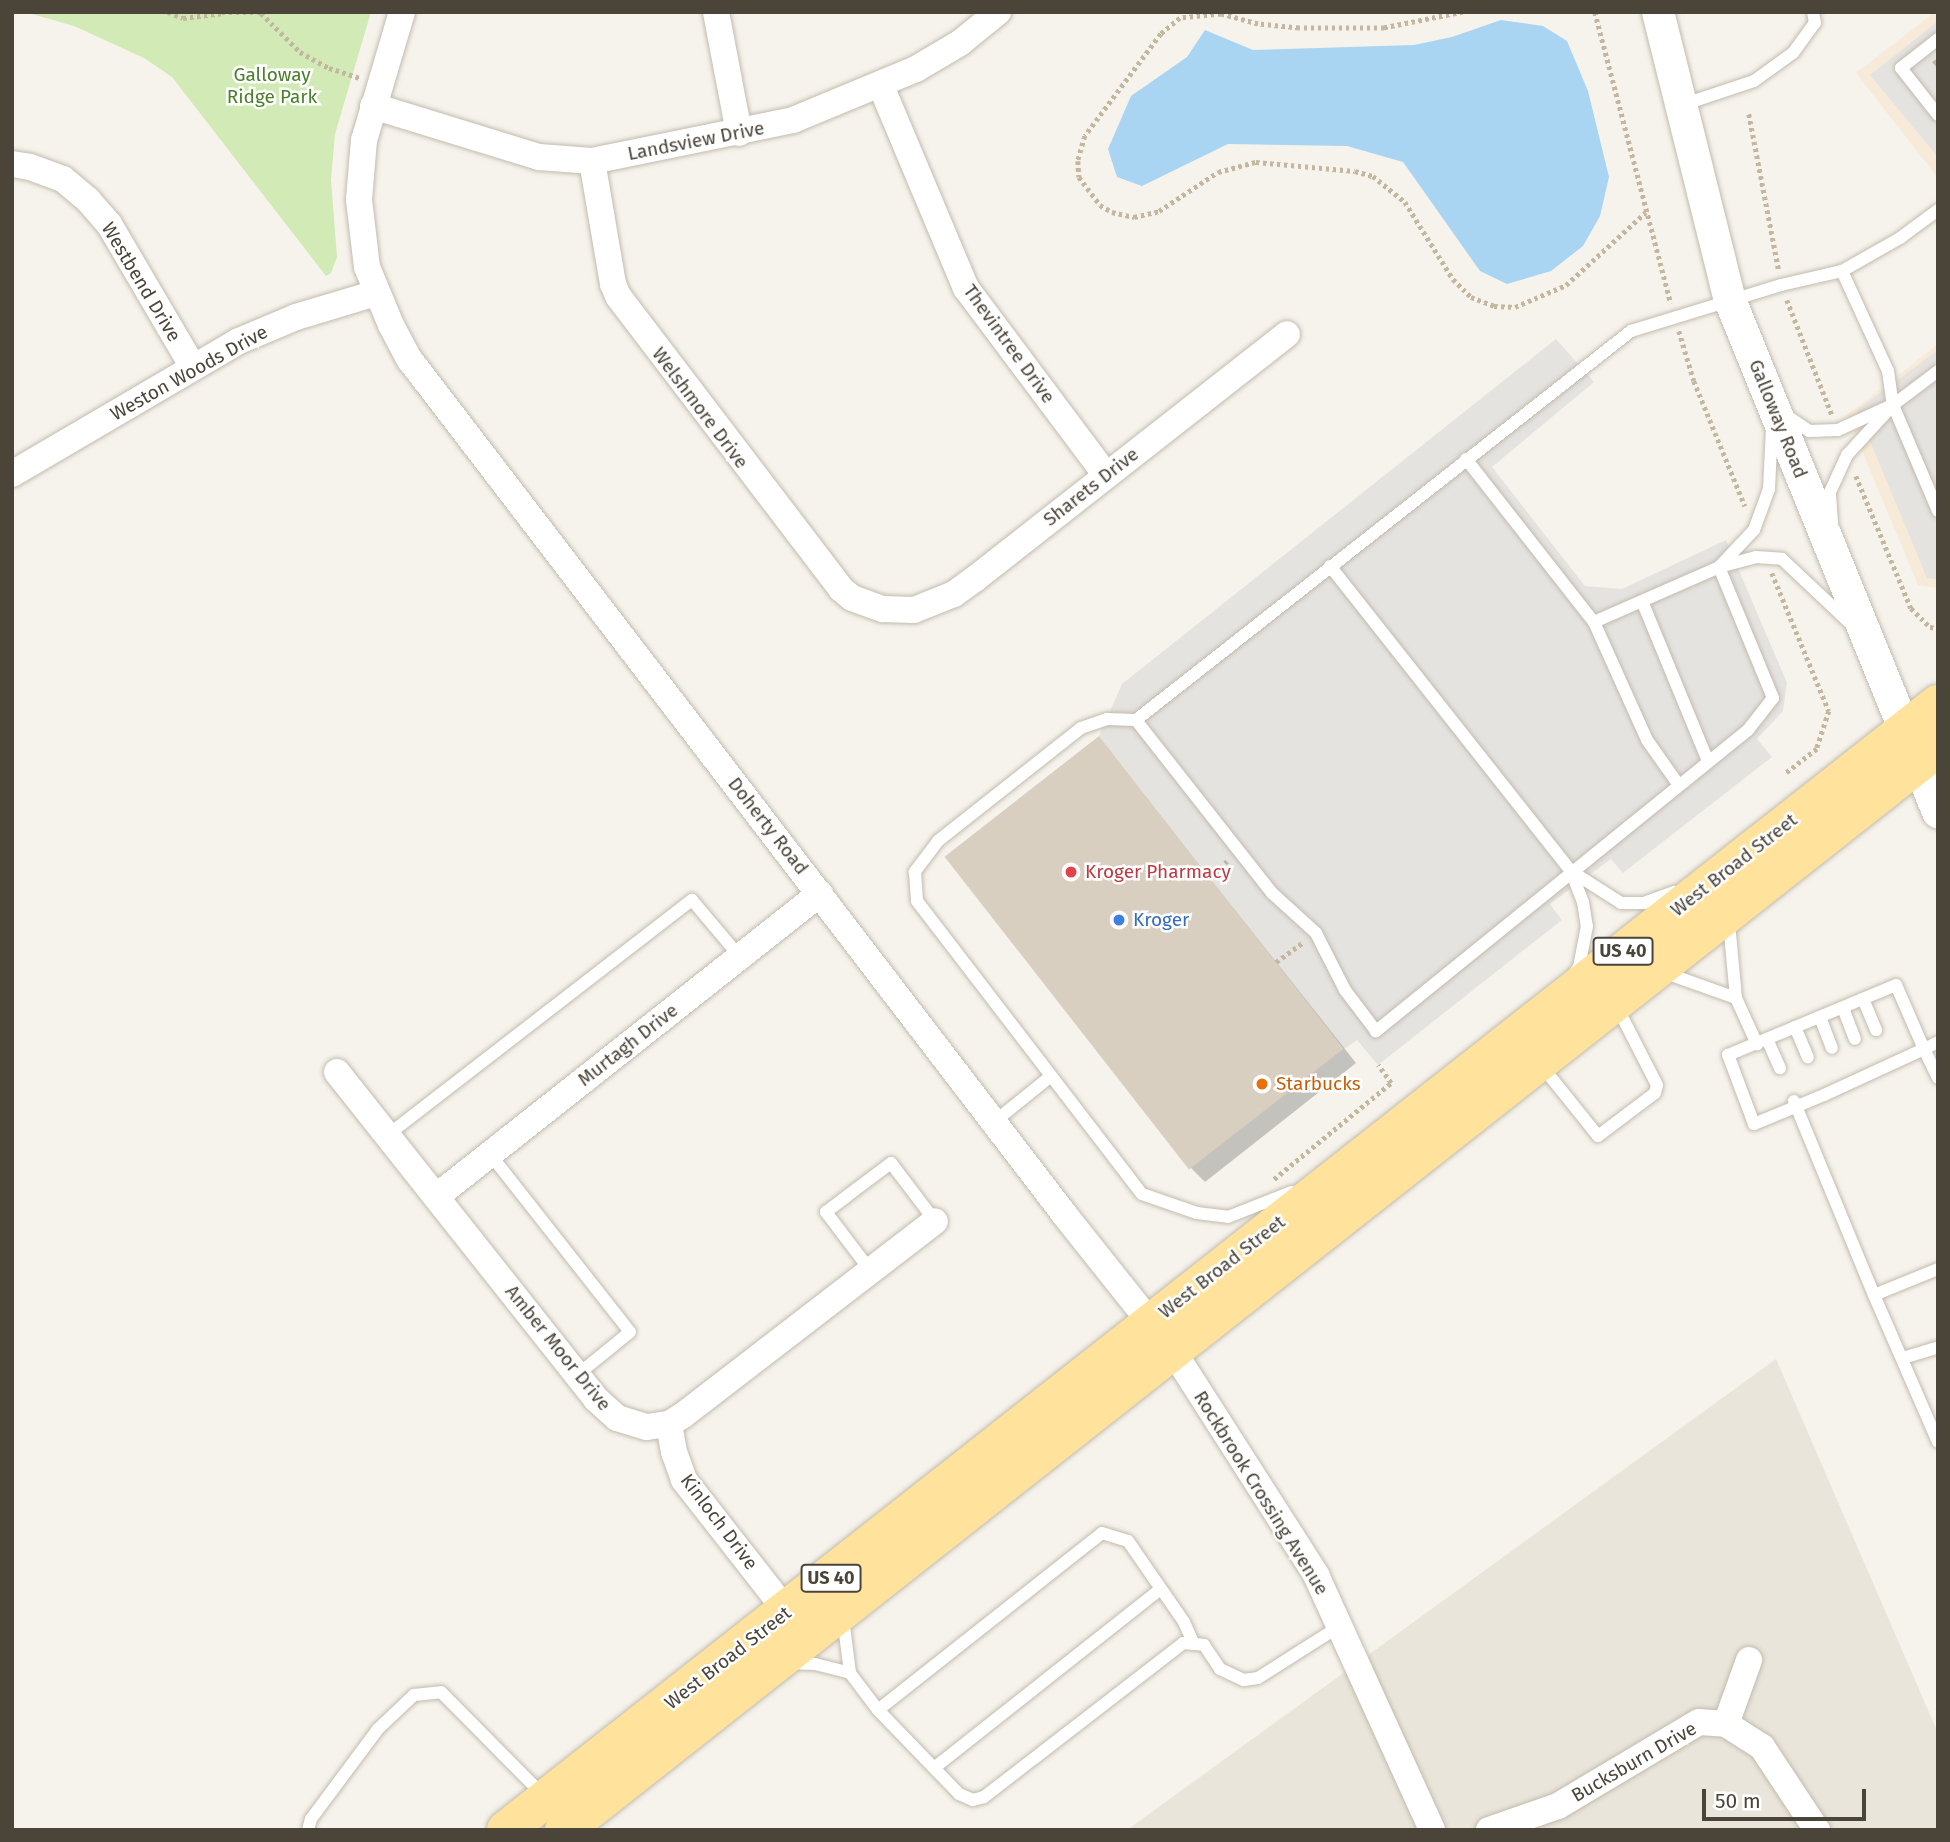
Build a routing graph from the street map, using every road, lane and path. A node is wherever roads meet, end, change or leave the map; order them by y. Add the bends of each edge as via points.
1 (168, 12) edge
2 (402, 12) edge
3 (716, 12) edge
4 (998, 12) edge
5 (1463, 12) edge
6 (1595, 12) edge
7 (1658, 12) edge
8 (1813, 12) edge
9 (1938, 39) edge
10 (881, 86) junction
11 (376, 95) junction
12 (1682, 105) junction
13 (1749, 114) dead end
14 (1938, 114) edge
15 (739, 133) junction
16 (593, 161) junction
17 (12, 164) edge
18 (1938, 210) edge
19 (1646, 212) junction
20 (1842, 271) junction
21 (1781, 285) junction
22 (376, 293) junction
23 (1730, 300) junction
24 (1675, 316) junction
25 (1287, 334) dead end
26 (193, 367) junction
27 (1938, 371) edge
28 (1772, 405) junction
29 (1893, 405) junction
30 (1838, 430) junction
31 (1847, 456) junction
32 (1466, 459) junction
33 (12, 474) edge
34 (1106, 475) junction
35 (1938, 511) edge
36 (1754, 530) junction
37 (1835, 558) junction
38 (1766, 559) junction
39 (1330, 566) junction
40 (1719, 567) junction
41 (1642, 601) junction
42 (883, 610) joint
43 (1594, 622) junction
44 (1938, 628) edge
45 (1870, 642) junction
46 (1938, 704) edge
47 (1136, 720) junction
48 (1921, 747) edge
49 (1708, 761) junction
50 (1786, 774) dead end
51 (1678, 784) junction
52 (1807, 808) junction
53 (1938, 812) edge
54 (1767, 819) dead end
55 (1237, 851) junction
56 (1571, 871) junction
57 (1698, 875) dead end
58 (1210, 878) dead end
59 (820, 894) junction
60 (1728, 913) junction
61 (1316, 933) junction
62 (740, 957) junction
63 (1276, 962) dead end
64 (1656, 969) junction
65 (1736, 998) junction
66 (1863, 999) junction
67 (1615, 1002) junction
68 (1843, 1008) junction
69 (1547, 1011) junction
70 (1820, 1017) junction
71 (1795, 1027) junction
72 (1876, 1030) dead end
73 (1855, 1039) dead end
74 (1762, 1042) junction
75 (1934, 1045) edge
76 (1832, 1048) dead end
77 (1808, 1057) dead end
78 (1539, 1062) junction
79 (1378, 1065) dead end
80 (1780, 1068) dead end
81 (337, 1072) dead end
82 (1051, 1076) junction
83 (1938, 1078) edge
84 (1795, 1102) junction
85 (994, 1122) junction
86 (389, 1134) junction
87 (1383, 1141) junction
88 (490, 1154) junction
89 (1269, 1184) dead end
90 (437, 1196) junction
91 (935, 1221) joint
92 (1938, 1269) edge
93 (870, 1270) junction
94 (1874, 1296) junction
95 (1163, 1337) junction
96 (1938, 1347) edge
97 (1903, 1358) junction
98 (577, 1375) junction
99 (669, 1424) junction
100 (1938, 1441) edge
101 (1161, 1589) junction
102 (842, 1611) junction
103 (787, 1612) junction
104 (1340, 1626) junction
105 (1194, 1644) junction
106 (1749, 1660) dead end
107 (775, 1663) junction
108 (850, 1674) junction
109 (878, 1710) junction
110 (1726, 1724) junction
111 (933, 1768) junction
112 (555, 1814) edge
113 (308, 1830) edge
114 (506, 1830) edge
115 (1432, 1830) edge
116 (1489, 1830) edge
117 (1816, 1830) edge

1 - 11 path via 183,18 261,13 300,52
2 - 11 street, Doherty Road
3 - 15 street
4 - 10 street, Landsview Drive via 960,43
5 - 19 path via 1384,28 1258,24 1221,14 1181,18 1161,34 1084,136 1079,177 1100,205 1134,217 1159,211 1218,172 1256,162 1373,176 1405,202 1453,279 1471,297 1494,306 1515,307 1566,285
6 - 19 path
7 - 12 street, Galloway Road
8 - 12 lane via 1815,23 1793,53 1755,80
9 - 14 lane via 1901,68
10 - 15 street, Landsview Drive via 793,120
10 - 34 street, Thevintree Drive via 966,288
11 - 16 street, Landsview Drive via 539,157
11 - 22 street, Doherty Road via 364,140 359,200 367,267
12 - 23 street, Galloway Road
13 - 21 path
15 - 16 street, Landsview Drive
16 - 42 street, Welshmore Drive via 618,296 841,589
17 - 26 street, Westbend Drive via 62,179 88,200 109,224
18 - 20 lane
19 - 24 path
20 - 21 lane
20 - 29 lane via 1888,371
21 - 23 lane
21 - 30 path
22 - 26 street, Weston Woods Drive via 296,317
22 - 59 street, Doherty Road via 410,359
23 - 24 lane
23 - 28 street, Galloway Road
24 - 32 lane via 1630,331
24 - 36 path via 1694,381
25 - 34 street, Sharets Drive
26 - 33 street, Weston Woods Drive
27 - 29 lane
28 - 30 lane via 1809,431
28 - 36 lane via 1769,489
28 - 37 street, Galloway Road
29 - 30 lane
29 - 31 lane
29 - 35 lane
31 - 37 lane via 1830,492
31 - 44 path via 1911,607 1930,627
32 - 39 lane
32 - 43 lane
34 - 42 street, Sharets Drive via 954,593 914,610
36 - 40 lane
37 - 45 street, Galloway Road
38 - 40 lane via 1756,557
38 - 45 lane via 1782,559
38 - 50 path via 1829,711 1817,749
39 - 47 lane
39 - 56 lane
40 - 41 lane
40 - 49 lane via 1773,698 1748,730
41 - 43 lane
41 - 49 lane
43 - 51 lane via 1647,740
45 - 48 street, Galloway Road
46 - 48 main road, West Broad Street / US 40
47 - 55 lane
47 - 82 lane via 1107,719 1081,728 938,841 915,872 917,901
48 - 52 main road, West Broad Street / US 40
48 - 53 street, Galloway Road
48 - 60 main road, West Broad Street / US 40
49 - 51 lane
51 - 56 lane
52 - 54 lane
52 - 69 main road, West Broad Street / US 40
55 - 58 path
55 - 61 lane via 1272,893
56 - 57 lane via 1621,903 1644,903 1678,891
56 - 61 lane via 1376,1031 1345,990
56 - 69 lane via 1587,926 1579,967
59 - 62 street, Murtagh Drive
59 - 85 street, Doherty Road
60 - 64 main road, West Broad Street / US 40
60 - 65 lane
61 - 63 path
62 - 86 lane via 692,900
62 - 88 street, Murtagh Drive
64 - 65 lane
64 - 67 main road, West Broad Street / US 40
65 - 74 lane
66 - 68 lane
66 - 72 lane
66 - 75 lane via 1896,985
67 - 78 main road, West Broad Street / US 40
67 - 78 lane via 1657,1085 1644,1102 1598,1136
68 - 70 lane
68 - 73 lane
69 - 87 main road, West Broad Street / US 40
70 - 71 lane
70 - 76 lane
71 - 74 lane
71 - 77 lane
74 - 80 lane
74 - 84 lane via 1728,1055 1754,1124
75 - 83 lane
75 - 84 lane
78 - 95 main road, West Broad Street / US 40
79 - 89 path via 1391,1083
81 - 86 street, Amber Moor Drive
82 - 85 lane
82 - 87 lane via 1142,1194 1197,1213 1228,1217 1281,1198
84 - 94 lane
85 - 95 street, Doherty Road
86 - 90 street, Amber Moor Drive
87 - 95 main road, West Broad Street / US 40
88 - 90 street, Murtagh Drive
88 - 98 lane via 630,1332
90 - 98 street, Amber Moor Drive
91 - 93 street
91 - 93 lane via 891,1163 826,1212
92 - 94 lane
93 - 99 street
94 - 97 lane
95 - 102 main road, West Broad Street / US 40
95 - 103 main road, West Broad Street / US 40
95 - 104 street, Rockbrook Crossing Avenue via 1316,1575
96 - 97 lane
97 - 100 lane
98 - 99 street, Amber Moor Drive via 617,1418 647,1427
99 - 103 street, Kinloch Drive via 684,1480
101 - 105 lane
101 - 109 lane via 1128,1541 1102,1533
101 - 111 lane
102 - 107 main road, West Broad Street / US 40
102 - 108 lane
103 - 112 main road, West Broad Street / US 40
104 - 105 lane via 1258,1678 1244,1680 1220,1669 1204,1645
104 - 115 street, Rockbrook Crossing Avenue
105 - 111 lane via 1183,1643 984,1797 973,1800 959,1794
106 - 110 street
107 - 108 lane via 815,1664
107 - 112 main road, West Broad Street / US 40
108 - 109 lane
109 - 111 lane
110 - 116 street, Bucksburn Drive via 1699,1722 1558,1806
110 - 117 street via 1762,1747
112 - 113 lane via 441,1692 414,1695 378,1730 311,1819
112 - 114 main road, West Broad Street / US 40

